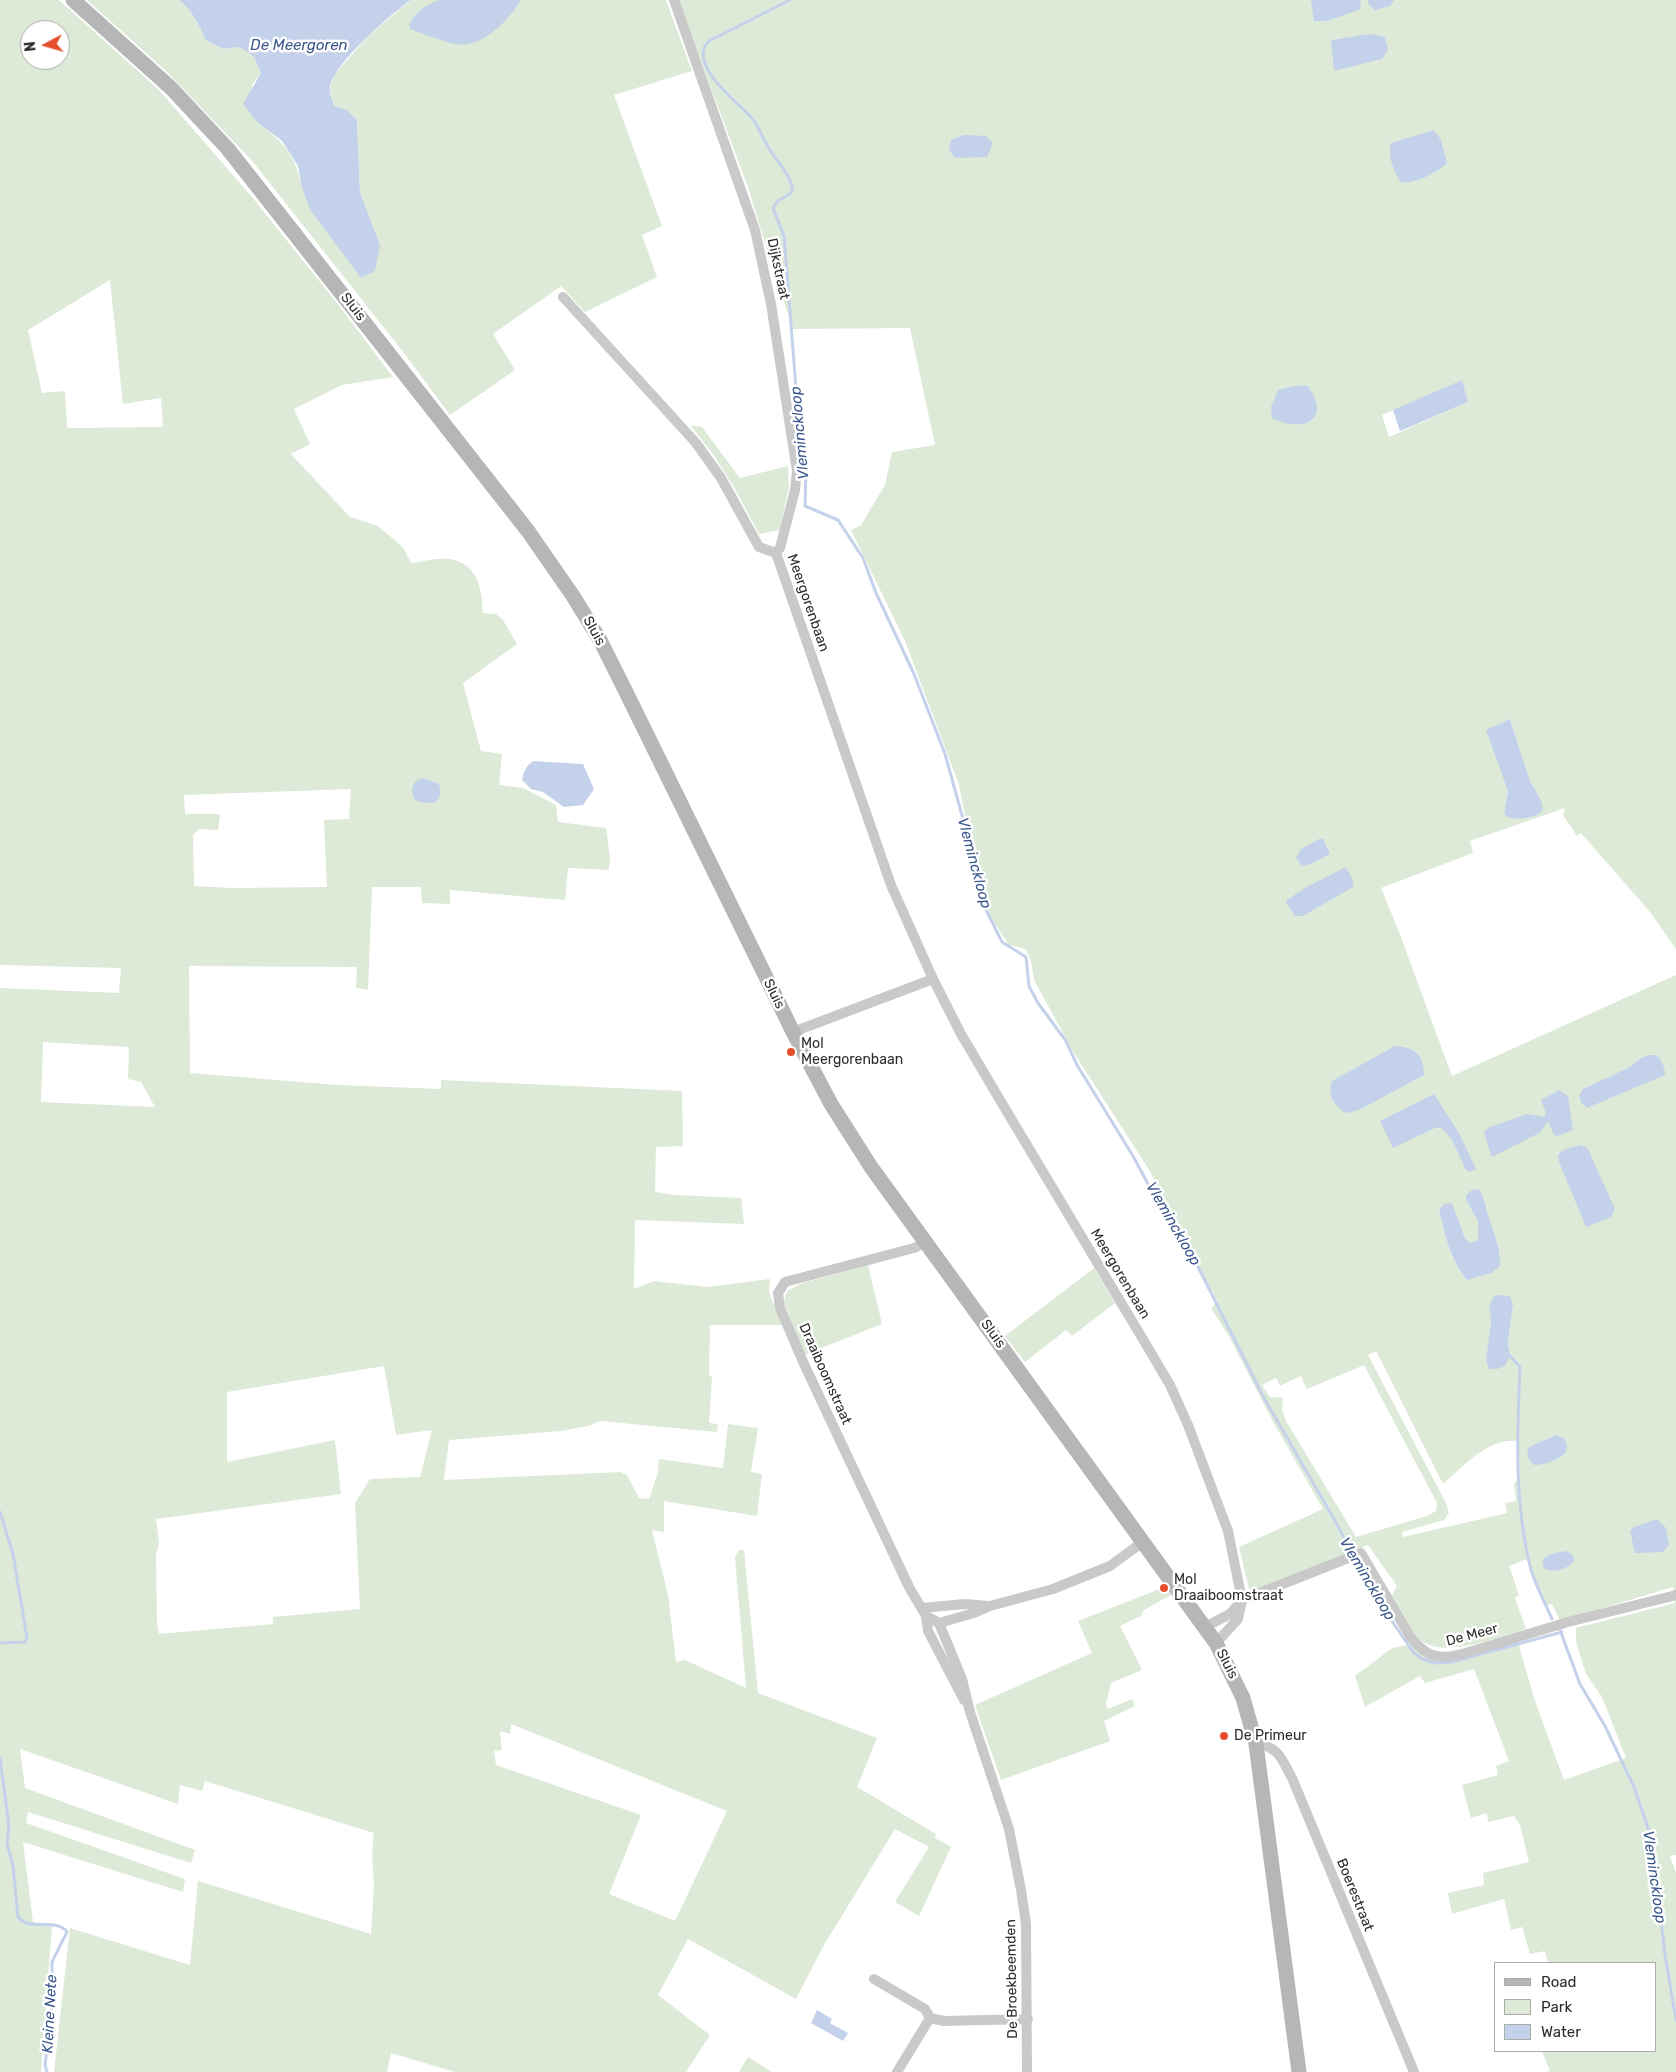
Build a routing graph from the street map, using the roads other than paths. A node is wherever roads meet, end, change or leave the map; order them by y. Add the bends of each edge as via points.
1 (73, 0) edge
2 (674, 0) edge
3 (563, 297) dead end
4 (776, 553) junction
5 (933, 979) junction
6 (793, 1032) junction
7 (926, 1242) junction
8 (1144, 1541) junction
9 (1676, 1595) edge
10 (1242, 1600) junction
11 (990, 1606) junction
12 (924, 1612) junction
13 (939, 1623) junction
14 (1205, 1627) junction
15 (1216, 1642) junction
16 (970, 1712) junction
17 (1256, 1744) junction
18 (874, 1979) dead end
19 (930, 2018) junction
20 (1028, 2019) junction
21 (897, 2072) edge
22 (1027, 2072) edge
23 (1299, 2072) edge
24 (1414, 2072) edge

1 - 6 street, Sluis via 171,88 228,149 549,560 600,640
2 - 4 street, Dijkstraat via 746,201 771,304 797,471 795,490
3 - 4 street, Meergorenbaan via 696,443 721,478 759,547
4 - 5 street, Meergorenbaan via 891,885
5 - 6 street
5 - 10 street, Meergorenbaan via 971,1051 1170,1386 1228,1531
6 - 7 street, Sluis via 843,1125
7 - 8 street, Sluis
7 - 12 street, Draaiboomstraat via 785,1282 778,1293 780,1308 804,1364 909,1587
8 - 11 street via 1110,1566 1084,1577 1053,1590
8 - 14 street, Sluis
9 - 10 street, De Meer via 1447,1657 1432,1656 1421,1650 1411,1638 1361,1553
10 - 14 street via 1230,1614
10 - 15 street, Meergorenbaan via 1238,1620
11 - 12 street via 966,1604
11 - 13 street
12 - 13 street
12 - 16 street, De Broekbeemden via 928,1631
13 - 16 street, De Broekbeemden via 962,1679
14 - 15 street, Sluis
15 - 17 street, Sluis via 1243,1698
16 - 20 street, De Broekbeemden via 1009,1829 1021,1890 1026,1924
17 - 23 street, Sluis
17 - 24 street, Boerestraat via 1273,1748 1292,1778
18 - 19 street via 925,2009
19 - 20 street via 944,2021
19 - 21 street
20 - 22 street, De Broekbeemden

